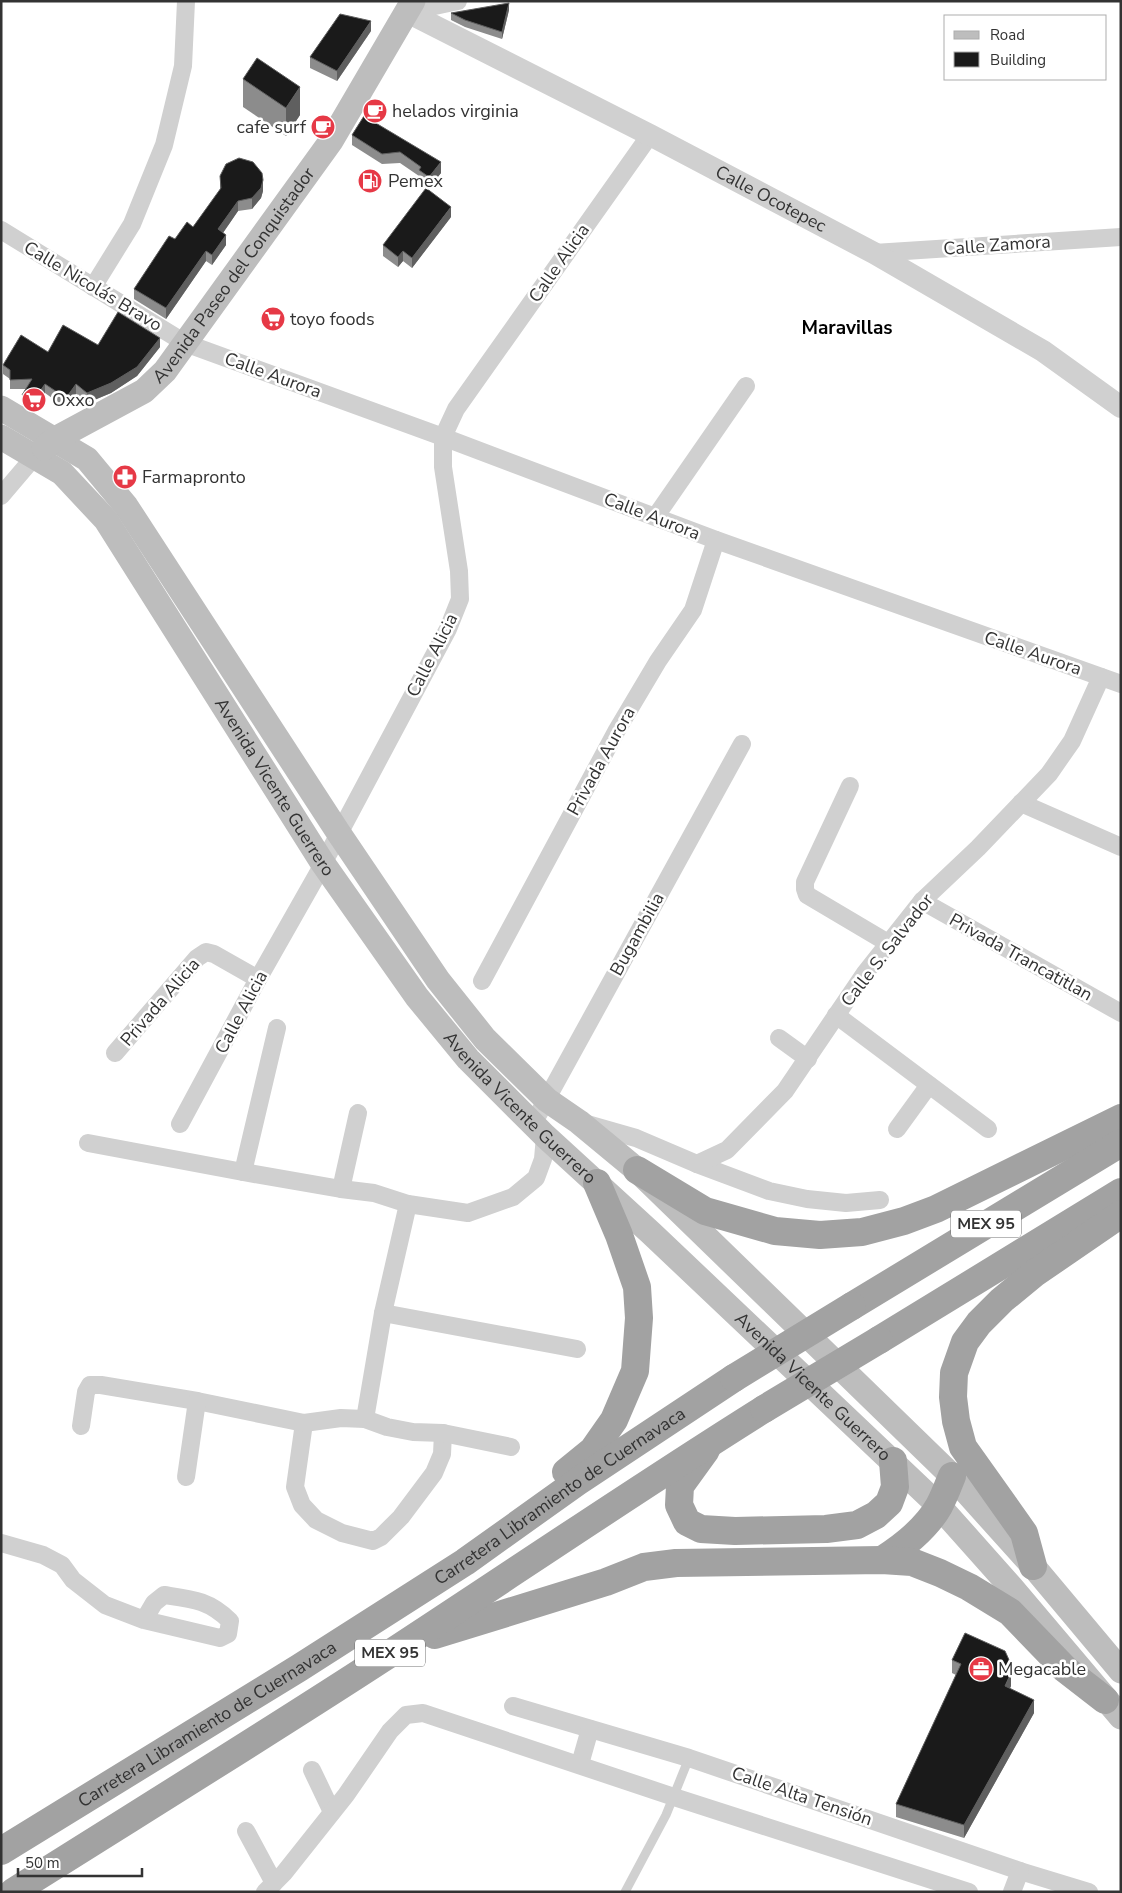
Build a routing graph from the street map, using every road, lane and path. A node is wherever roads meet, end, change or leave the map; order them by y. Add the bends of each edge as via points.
1 (186, 1) edge
2 (458, 1) edge
3 (410, 7) edge
4 (650, 135) junction
5 (1, 230) edge
6 (1121, 237) edge
7 (874, 253) junction
8 (93, 287) junction
9 (185, 343) junction
10 (746, 386) dead end
11 (1121, 407) edge
12 (1, 408) edge
13 (1, 437) edge
14 (443, 437) junction
15 (54, 439) junction
16 (35, 456) junction
17 (1, 496) edge
18 (656, 516) junction
19 (716, 540) junction
20 (1102, 677) junction
21 (1121, 684) edge
22 (742, 744) dead end
23 (850, 786) dead end
24 (1021, 803) junction
25 (338, 832) junction
26 (1121, 847) edge
27 (322, 862) junction
28 (922, 901) junction
29 (888, 943) junction
30 (258, 979) junction
31 (482, 981) dead end
32 (1121, 1013) edge
33 (836, 1015) junction
34 (277, 1028) dead end
35 (780, 1038) dead end
36 (115, 1053) dead end
37 (808, 1059) junction
38 (929, 1085) junction
39 (547, 1100) junction
40 (358, 1113) dead end
41 (1121, 1118) edge
42 (579, 1122) junction
43 (180, 1124) dead end
44 (897, 1129) dead end
45 (988, 1129) dead end
46 (539, 1130) junction
47 (88, 1143) dead end
48 (1121, 1143) edge
49 (696, 1164) junction
50 (636, 1170) junction
51 (243, 1172) junction
52 (597, 1183) junction
53 (341, 1189) junction
54 (1121, 1192) edge
55 (880, 1200) dead end
56 (408, 1204) junction
57 (677, 1208) junction
58 (1121, 1214) edge
59 (651, 1233) junction
60 (383, 1313) junction
61 (577, 1349) dead end
62 (197, 1401) junction
63 (365, 1420) junction
64 (304, 1423) junction
65 (81, 1426) dead end
66 (443, 1434) junction
67 (713, 1441) junction
68 (511, 1447) dead end
69 (893, 1461) junction
70 (952, 1476) junction
71 (186, 1477) dead end
72 (939, 1506) junction
73 (503, 1535) junction
74 (1, 1543) edge
75 (882, 1560) junction
76 (1033, 1566) junction
77 (144, 1620) junction
78 (404, 1644) junction
79 (1120, 1670) edge
80 (512, 1706) dead end
81 (1113, 1708) edge
82 (590, 1729) junction
83 (689, 1758) junction
84 (580, 1764) junction
85 (312, 1770) dead end
86 (674, 1797) junction
87 (332, 1812) junction
88 (246, 1831) dead end
89 (1, 1851) edge
90 (1020, 1871) junction
91 (270, 1887) edge
92 (13, 1892) edge
93 (625, 1892) edge
94 (969, 1892) edge
95 (1012, 1892) edge
96 (1089, 1892) edge

1 - 8 street via 182,66 164,145 132,224
2 - 3 street
3 - 4 street, Calle Ocotepec
3 - 9 main road, Avenida Paseo del Conquistador via 331,141
4 - 7 street, Calle Ocotepec
4 - 14 street, Calle Alicia via 456,409
5 - 8 street, Calle Nicolás Bravo
6 - 7 street, Calle Zamora
7 - 11 street, Calle Ocotepec via 1043,351
8 - 9 street, Calle Nicolás Bravo
9 - 14 street, Calle Aurora
9 - 15 main road, Avenida Paseo del Conquistador via 165,371 144,391
10 - 18 street
12 - 15 main road, Avenida Vicente Guerrero
13 - 16 main road, Avenida Vicente Guerrero
14 - 18 street, Calle Aurora
14 - 25 street, Calle Alicia via 443,467 459,571 460,599 448,628
15 - 16 main road, Avenida Paseo del Conquistador
15 - 25 main road, Avenida Vicente Guerrero via 87,459 126,506
16 - 17 street, Avenida Paseo del Conquistador
16 - 27 main road, Avenida Vicente Guerrero via 62,473 106,520
18 - 19 street, Calle Aurora
19 - 20 street, Calle Aurora
19 - 31 street, Privada Aurora via 693,610 617,730
20 - 21 street, Calle Aurora
20 - 24 street, Calle S. Salvador via 1072,741 1049,774
22 - 39 street, Bugambilia
23 - 29 street via 805,882 805,889 808,895
24 - 26 street
24 - 28 street, Calle S. Salvador
25 - 27 street, Calle Alicia
25 - 39 main road, Avenida Vicente Guerrero via 460,1009 485,1039
27 - 30 street, Calle Alicia
27 - 46 main road, Avenida Vicente Guerrero via 422,1004 468,1059
28 - 29 street, Calle S. Salvador
28 - 32 street, Privada Trancatitlan
29 - 33 street, Calle S. Salvador
30 - 36 street, Privada Alicia via 206,952 197,958
30 - 43 street, Calle Alicia
33 - 37 street, Calle S. Salvador
33 - 38 street
34 - 51 street
35 - 37 street
37 - 49 street, Calle S. Salvador via 785,1091 727,1150
38 - 44 street
38 - 45 street
39 - 42 main road, Avenida Vicente Guerrero
39 - 46 street, Bugambilia
40 - 53 street
41 - 50 highway via 936,1209 862,1232 820,1235 766,1228 705,1211
42 - 49 street via 636,1138
42 - 50 main road, Avenida Vicente Guerrero
46 - 52 main road, Avenida Vicente Guerrero
46 - 56 street via 543,1159 536,1178 513,1197 468,1213
47 - 51 street
48 - 73 highway, Carretera Libramiento de Cuernavaca / MEX 95, bridge via 734,1378
49 - 55 street via 769,1191 807,1199 846,1203
50 - 57 main road, Avenida Vicente Guerrero
51 - 53 street
52 - 59 main road, Avenida Vicente Guerrero
52 - 73 highway via 636,1287 640,1318 635,1371 614,1420 593,1450 513,1512
53 - 56 street via 374,1193
54 - 67 highway, Carretera Libramiento de Cuernavaca / MEX 95, bridge
56 - 60 street
57 - 59 main road
57 - 70 main road, Avenida Vicente Guerrero
58 - 76 highway via 1035,1273 1002,1300 965,1342 954,1373 953,1397 963,1447 1024,1533
59 - 69 main road, Avenida Vicente Guerrero
60 - 61 street
60 - 63 street
62 - 64 street
62 - 65 street via 101,1385 90,1386 86,1392
62 - 71 street
63 - 64 street via 341,1418
63 - 66 street via 413,1432
64 - 66 street via 295,1487 302,1505 316,1520 342,1532 372,1540 382,1538 402,1517 434,1473 442,1454
66 - 68 street
67 - 69 highway via 680,1486 679,1505 687,1522 701,1529 817,1529 857,1525 876,1515 889,1503 895,1486
67 - 78 highway, Carretera Libramiento de Cuernavaca / MEX 95
69 - 72 main road, Avenida Vicente Guerrero
70 - 72 highway
70 - 76 main road, Avenida Vicente Guerrero
72 - 75 highway via 900,1549
72 - 81 main road, Avenida Vicente Guerrero
73 - 89 highway, Carretera Libramiento de Cuernavaca / MEX 95 via 306,1663
74 - 77 street via 62,1565 73,1580 105,1605
75 - 78 highway via 644,1567 606,1582
75 - 81 highway via 912,1562 940,1573 1010,1612 1065,1669
76 - 79 main road, Avenida Vicente Guerrero
77 - 77 street via 154,1602 164,1595 201,1601 230,1621 228,1634 220,1638
78 - 92 highway, Carretera Libramiento de Cuernavaca / MEX 95
80 - 82 street, Calle Alta Tensión
82 - 83 street, Calle Alta Tensión
82 - 84 street
83 - 86 lane
83 - 90 street, Calle Alta Tensión
84 - 86 street
84 - 87 street via 423,1713 406,1715 390,1731
85 - 87 street
86 - 93 lane
86 - 94 street
87 - 91 street
88 - 91 street
90 - 95 street
90 - 96 street, Calle Alta Tensión

